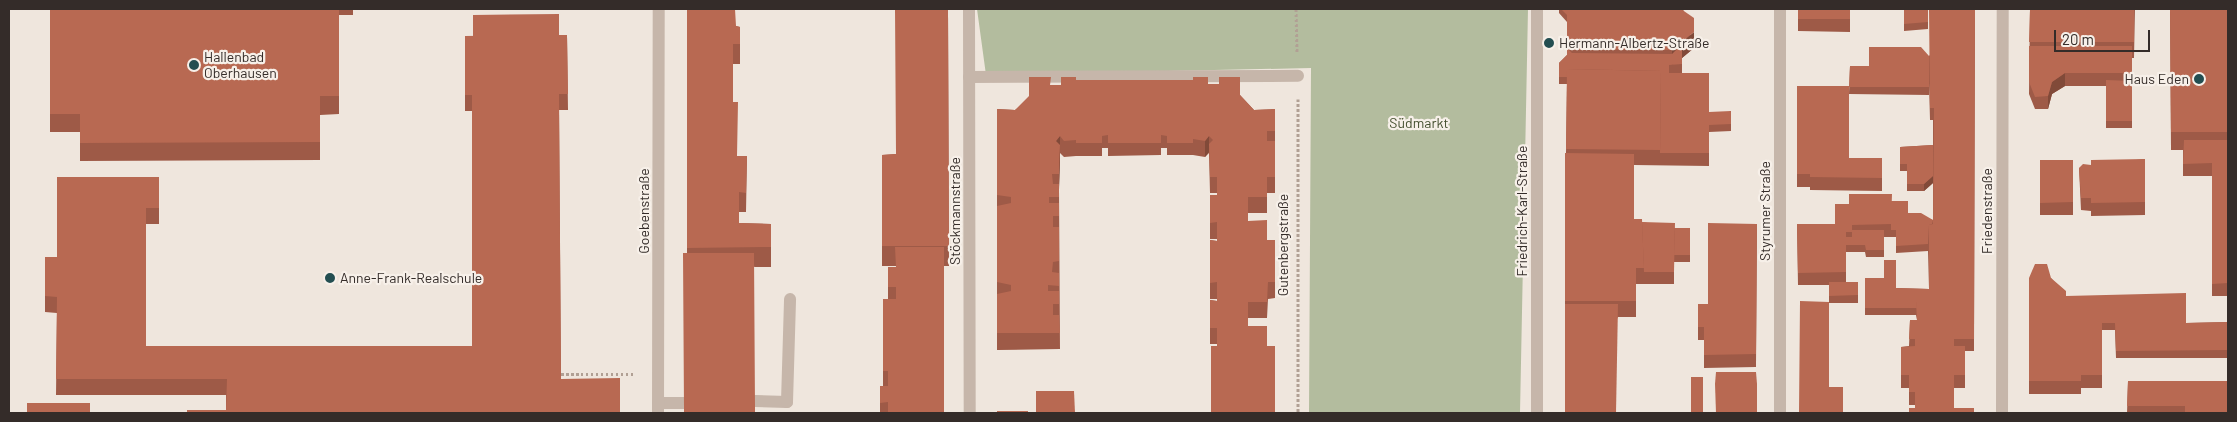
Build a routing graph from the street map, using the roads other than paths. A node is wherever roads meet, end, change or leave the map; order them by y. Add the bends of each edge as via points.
1 (659, 9) edge
2 (969, 9) edge
3 (1537, 9) edge
4 (1780, 9) edge
5 (2003, 9) edge
6 (1298, 76) road end
7 (969, 77) junction
8 (790, 300) dead end
9 (755, 401) edge
10 (684, 403) edge
11 (658, 408) edge
12 (787, 408) edge
13 (970, 413) edge
14 (1537, 413) edge
15 (1780, 413) edge
16 (2002, 413) edge

1 - 11 street, Goebenstraße
2 - 7 street, Stöckmannstraße
3 - 14 street, Friedrich-Karl-Straße
4 - 15 street, Styrumer Straße
5 - 16 street, Friedenstraße
6 - 7 street
7 - 13 street, Stöckmannstraße
8 - 12 street
9 - 12 street
10 - 11 street

